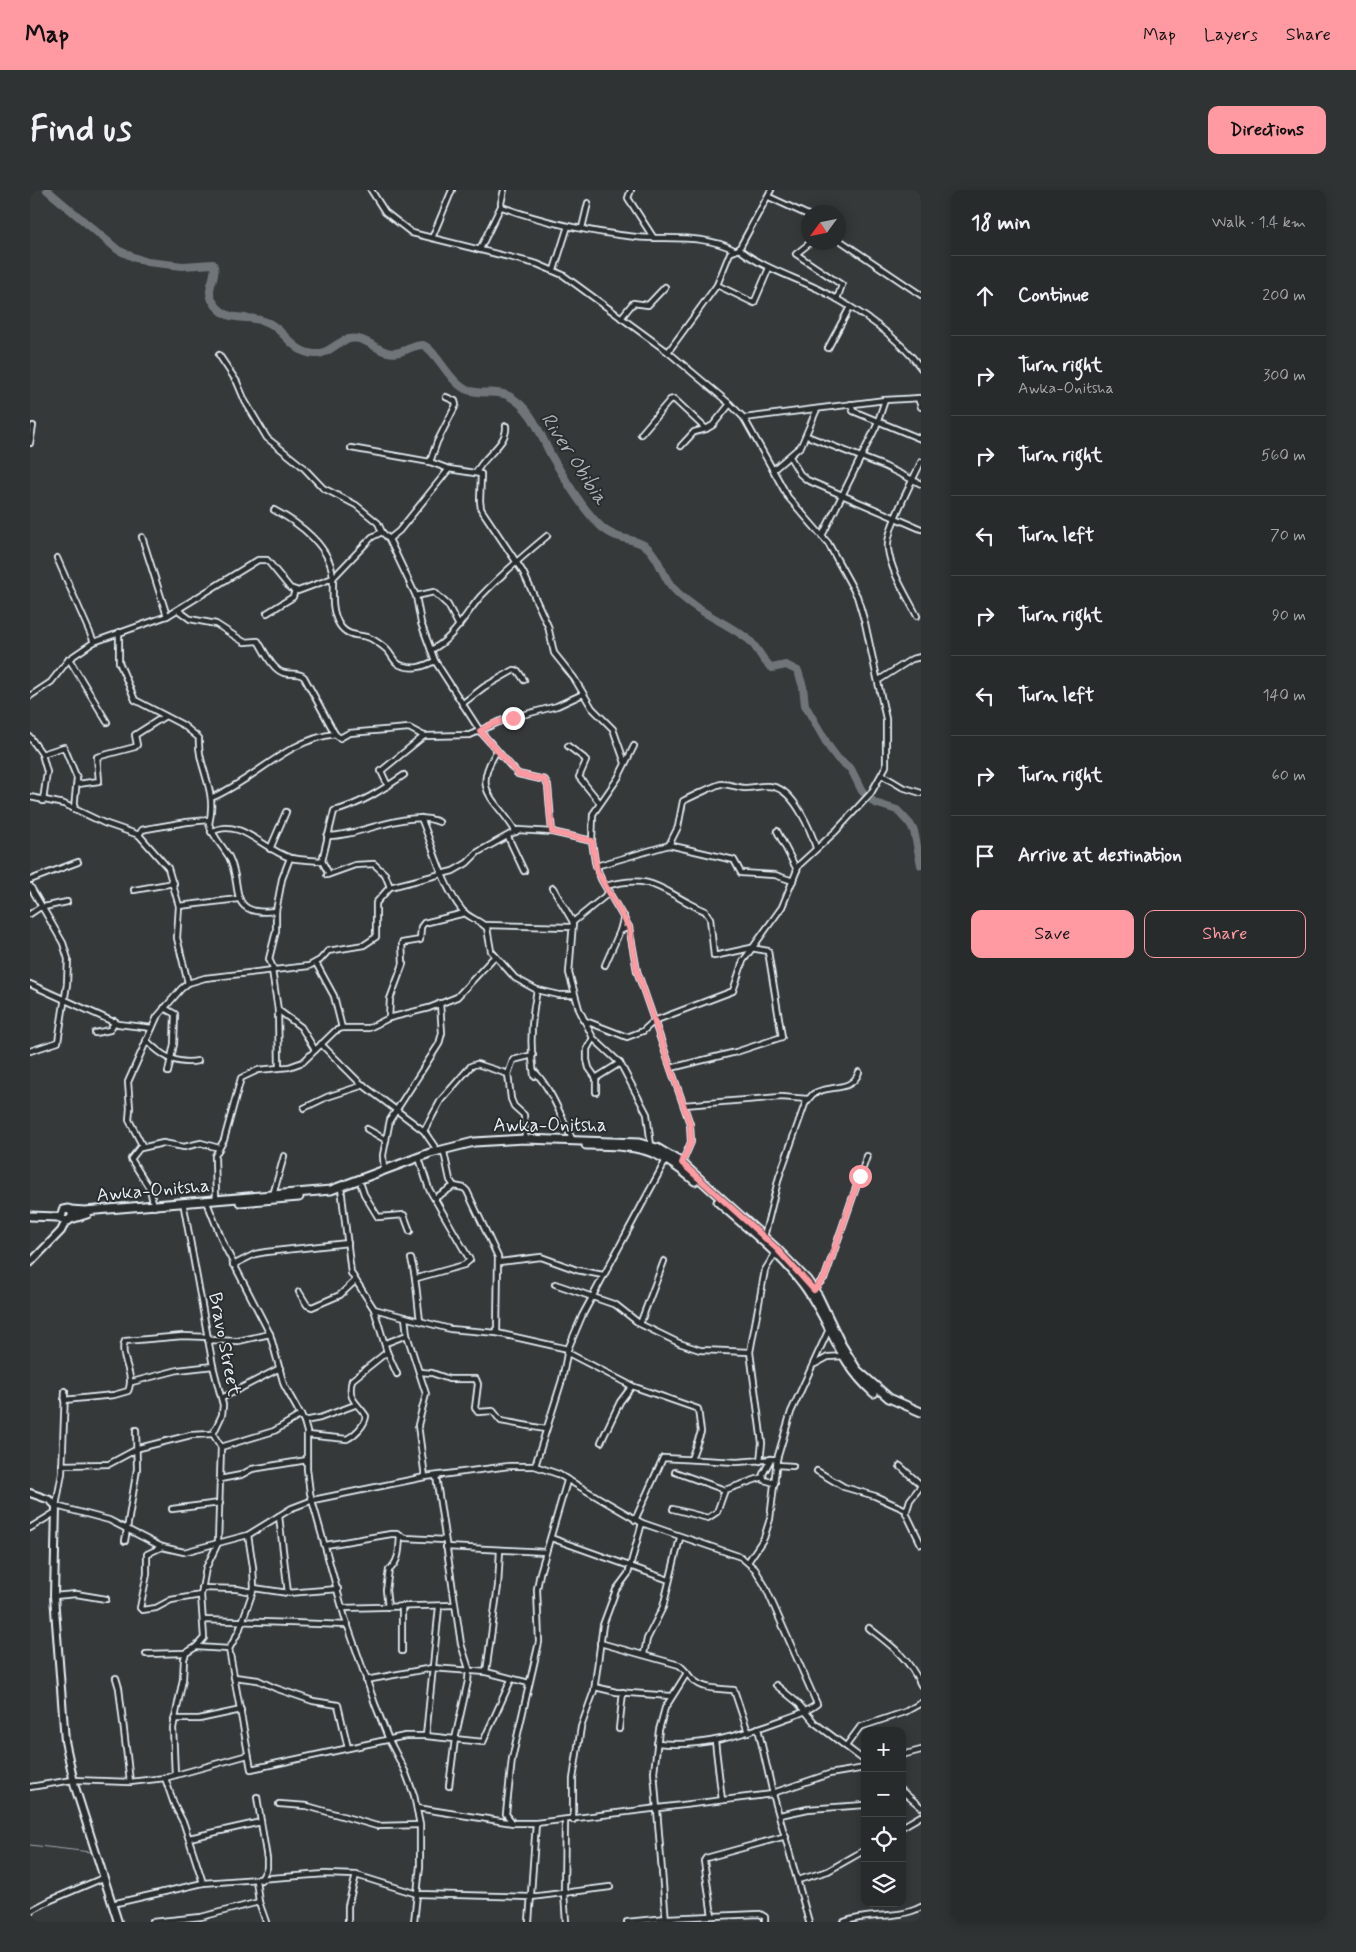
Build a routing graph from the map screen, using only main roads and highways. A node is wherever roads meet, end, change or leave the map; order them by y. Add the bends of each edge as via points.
1 (441, 1151) junction
2 (668, 1156) junction
3 (341, 1189) junction
4 (207, 1202) junction
5 (154, 1206) junction
6 (30, 1212) edge
7 (30, 1216) edge
8 (65, 1217) junction
9 (830, 1327) junction
10 (844, 1355) junction
11 (921, 1412) edge
12 (921, 1416) edge

1 - 2 main road, Awka-Onitsha via 494,1144 625,1146
1 - 2 main road, Awka-Onitsha via 474,1142 525,1139 623,1141 651,1146
1 - 3 main road, Awka-Onitsha
1 - 3 main road, Awka-Onitsha via 361,1185
2 - 9 main road, Awka-Onitsha via 775,1254 804,1285
2 - 9 main road, Awka-Onitsha via 682,1163 790,1261 814,1290
3 - 4 main road, Awka-Onitsha
3 - 4 main road, Awka-Onitsha via 293,1198
4 - 5 main road, Awka-Onitsha
4 - 5 main road, Awka-Onitsha via 184,1207
5 - 8 main road, Awka-Onitsha
5 - 8 main road, Awka-Onitsha via 70,1210 73,1214
6 - 8 main road
7 - 8 main road
9 - 10 main road, Awka-Onitsha
10 - 11 main road, Awka-Onitsha via 882,1393 898,1404
10 - 12 main road, Awka-Onitsha via 855,1375 882,1399

